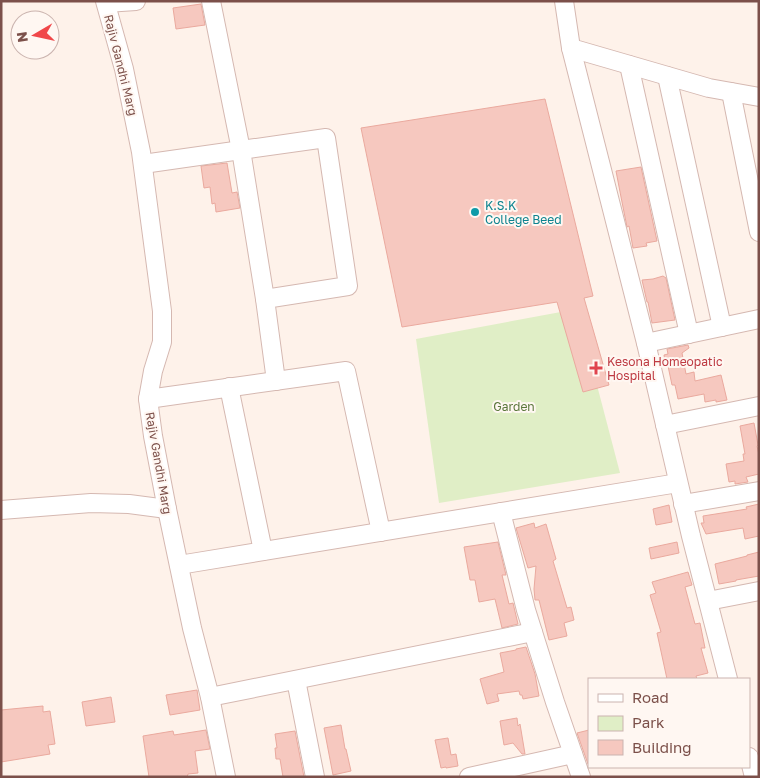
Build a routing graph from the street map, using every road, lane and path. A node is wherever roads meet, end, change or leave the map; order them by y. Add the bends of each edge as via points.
1 (136, 1) edge
2 (211, 1) edge
3 (564, 1) edge
4 (105, 2) edge
5 (571, 48) junction
6 (629, 65) junction
7 (667, 76) junction
8 (731, 92) junction
9 (759, 97) edge
10 (241, 150) junction
11 (143, 164) junction
12 (759, 232) edge
13 (265, 299) junction
14 (759, 319) edge
15 (722, 327) junction
16 (689, 334) junction
17 (646, 343) junction
18 (276, 381) junction
19 (229, 388) junction
20 (148, 398) junction
21 (759, 406) edge
22 (665, 424) junction
23 (678, 483) junction
24 (759, 491) edge
25 (683, 504) junction
26 (1, 510) edge
27 (167, 510) junction
28 (502, 512) junction
29 (381, 532) junction
30 (263, 551) junction
31 (179, 565) junction
32 (759, 590) edge
33 (708, 601) junction
34 (533, 632) junction
35 (728, 678) edge
36 (296, 680) junction
37 (210, 697) junction
38 (573, 754) junction
39 (750, 761) edge
40 (226, 777) edge
41 (315, 777) edge
42 (469, 777) edge
43 (581, 777) edge
44 (754, 777) edge

1 - 4 street
2 - 10 street
3 - 5 street
4 - 11 street, Rajiv Gandhi Marg via 124,70
5 - 6 street
5 - 17 street
6 - 7 street
6 - 16 street
7 - 8 street
7 - 15 street
8 - 9 street
8 - 12 street
10 - 11 street
10 - 13 street
10 - 13 street via 326,138 348,286
11 - 20 street, Rajiv Gandhi Marg via 162,311 162,342
13 - 18 street
14 - 15 street
15 - 16 street
16 - 17 street
17 - 22 street
18 - 19 street
18 - 29 street via 346,372
19 - 20 street
19 - 30 street
20 - 27 street, Rajiv Gandhi Marg
21 - 22 street
22 - 23 street
23 - 25 street
23 - 28 street
24 - 25 street
25 - 33 street
26 - 27 street via 91,503
27 - 31 street, Rajiv Gandhi Marg
28 - 29 street
28 - 34 street
29 - 30 street
30 - 31 street
31 - 37 street, Rajiv Gandhi Marg
32 - 33 street
33 - 35 street
34 - 36 street
34 - 38 street
36 - 37 street
36 - 41 street
37 - 40 street, Rajiv Gandhi Marg
38 - 42 street
38 - 43 street
39 - 44 street

